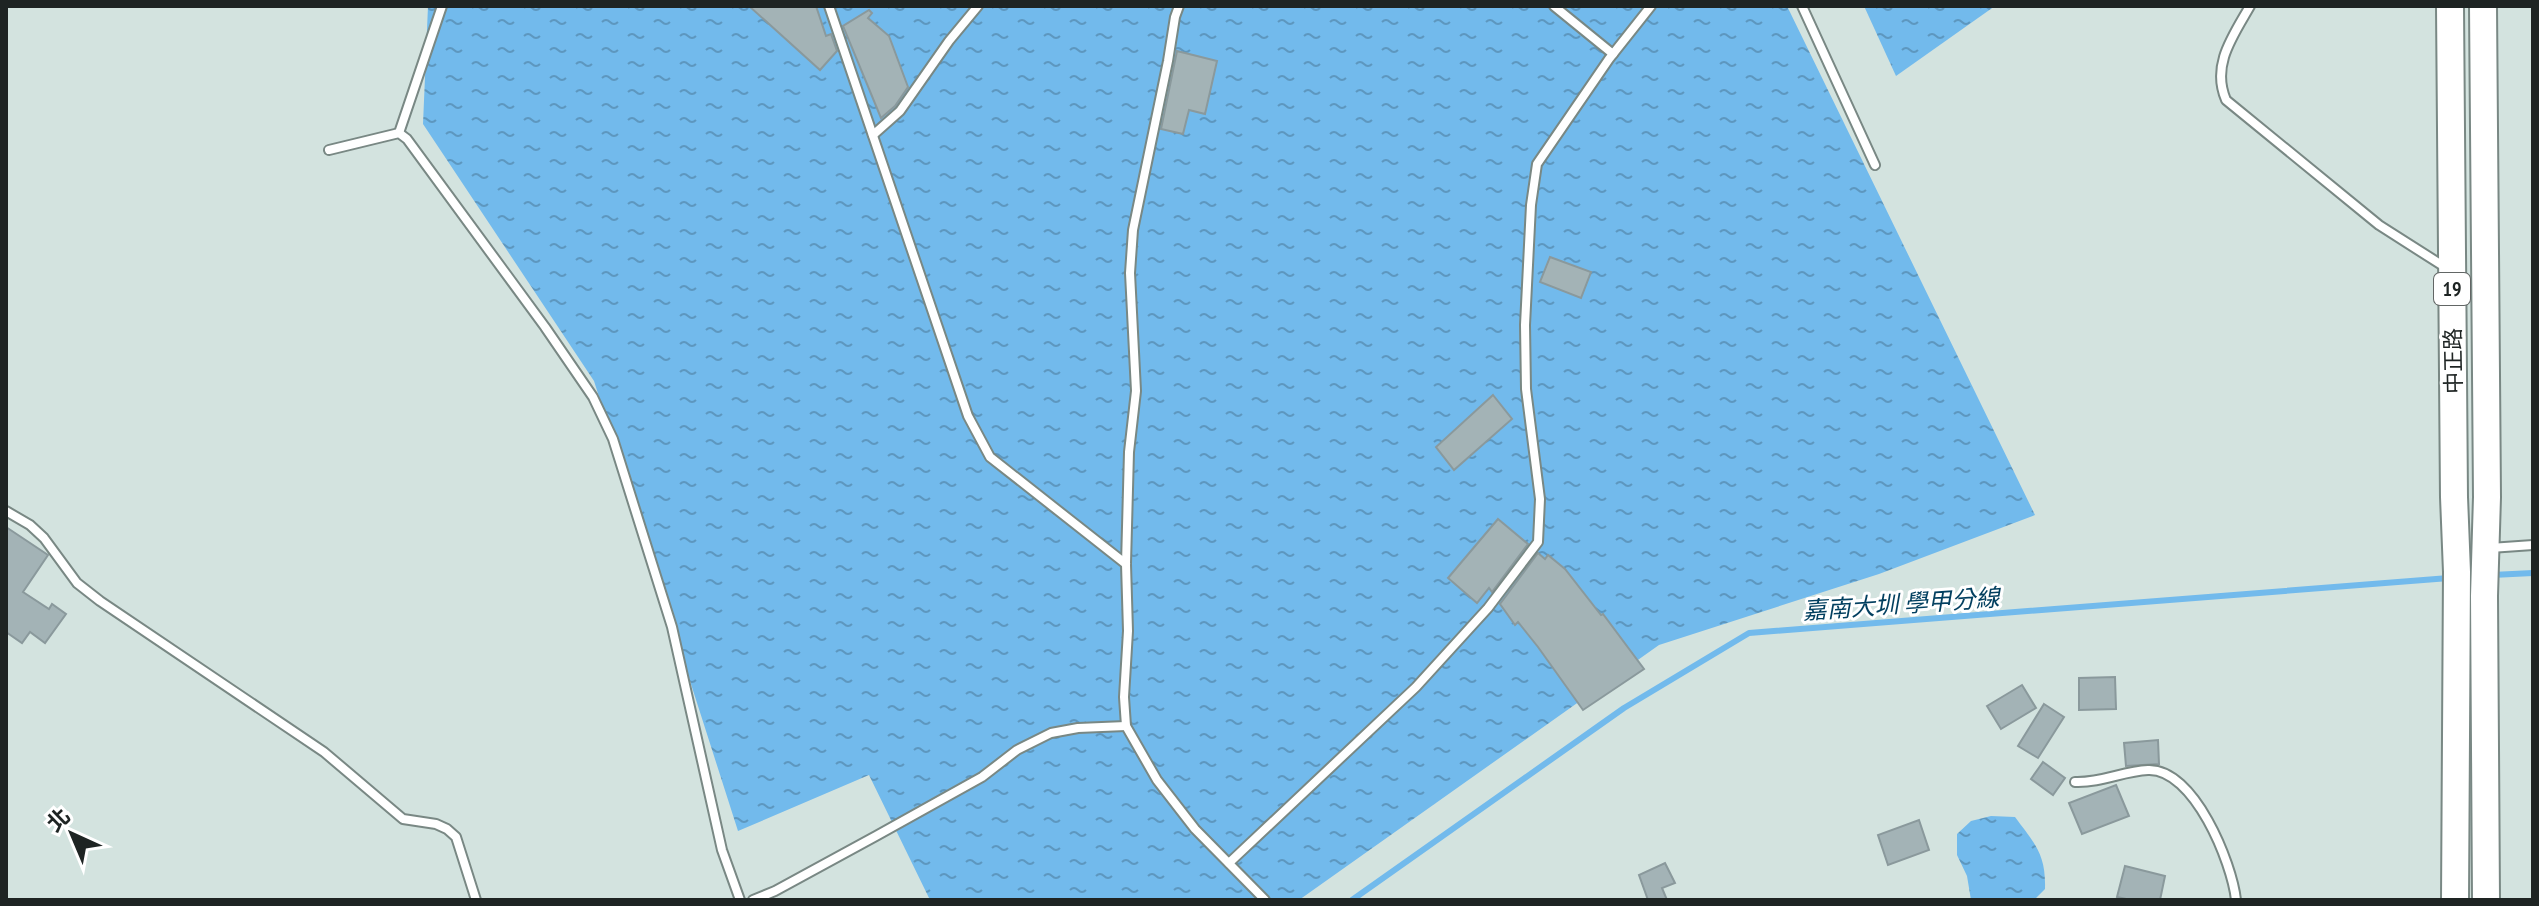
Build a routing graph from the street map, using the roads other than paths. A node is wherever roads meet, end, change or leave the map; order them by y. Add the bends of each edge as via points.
1 (442, 6) edge
2 (829, 6) edge
3 (978, 6) edge
4 (1179, 6) edge
5 (1554, 6) edge
6 (1651, 6) edge
7 (1802, 6) edge
8 (2250, 6) edge
9 (2450, 6) edge
10 (2483, 6) edge
11 (1613, 54) junction
12 (399, 133) junction
13 (873, 135) junction
14 (329, 150) dead end
15 (1875, 165) dead end
16 (2452, 272) junction
17 (6, 511) edge
18 (2533, 545) edge
19 (2485, 555) junction
20 (1126, 564) junction
21 (1126, 726) junction
22 (2075, 782) dead end
23 (1229, 863) junction
24 (476, 900) edge
25 (740, 900) edge
26 (753, 900) edge
27 (1265, 900) edge
28 (2236, 900) edge
29 (2455, 900) edge
30 (2486, 900) edge

1 - 12 lane
2 - 13 lane
3 - 13 lane via 900,111
4 - 20 lane via 1133,230 1136,391
5 - 11 lane
6 - 11 lane
7 - 15 lane
8 - 16 lane via 2222,61 2220,88 2226,100 2379,225
9 - 16 main road, 中正路 / 19
10 - 19 main road, 中正路 / 19
11 - 23 lane via 1537,164 1525,325 1526,389 1540,499 1538,542 1488,608 1416,687
12 - 14 lane
12 - 25 lane via 545,327 593,397 613,439 672,627 722,850
13 - 20 lane via 968,416 990,457
16 - 29 main road, 中正路 / 19
17 - 24 lane via 44,538 77,583 100,601 324,752 403,819 447,829 456,837
18 - 19 lane
19 - 30 main road, 19
20 - 21 lane
21 - 23 lane via 1157,780
21 - 26 lane via 1051,733 982,777
22 - 28 lane via 2150,770 2173,776 2195,800 2217,839
23 - 27 lane

